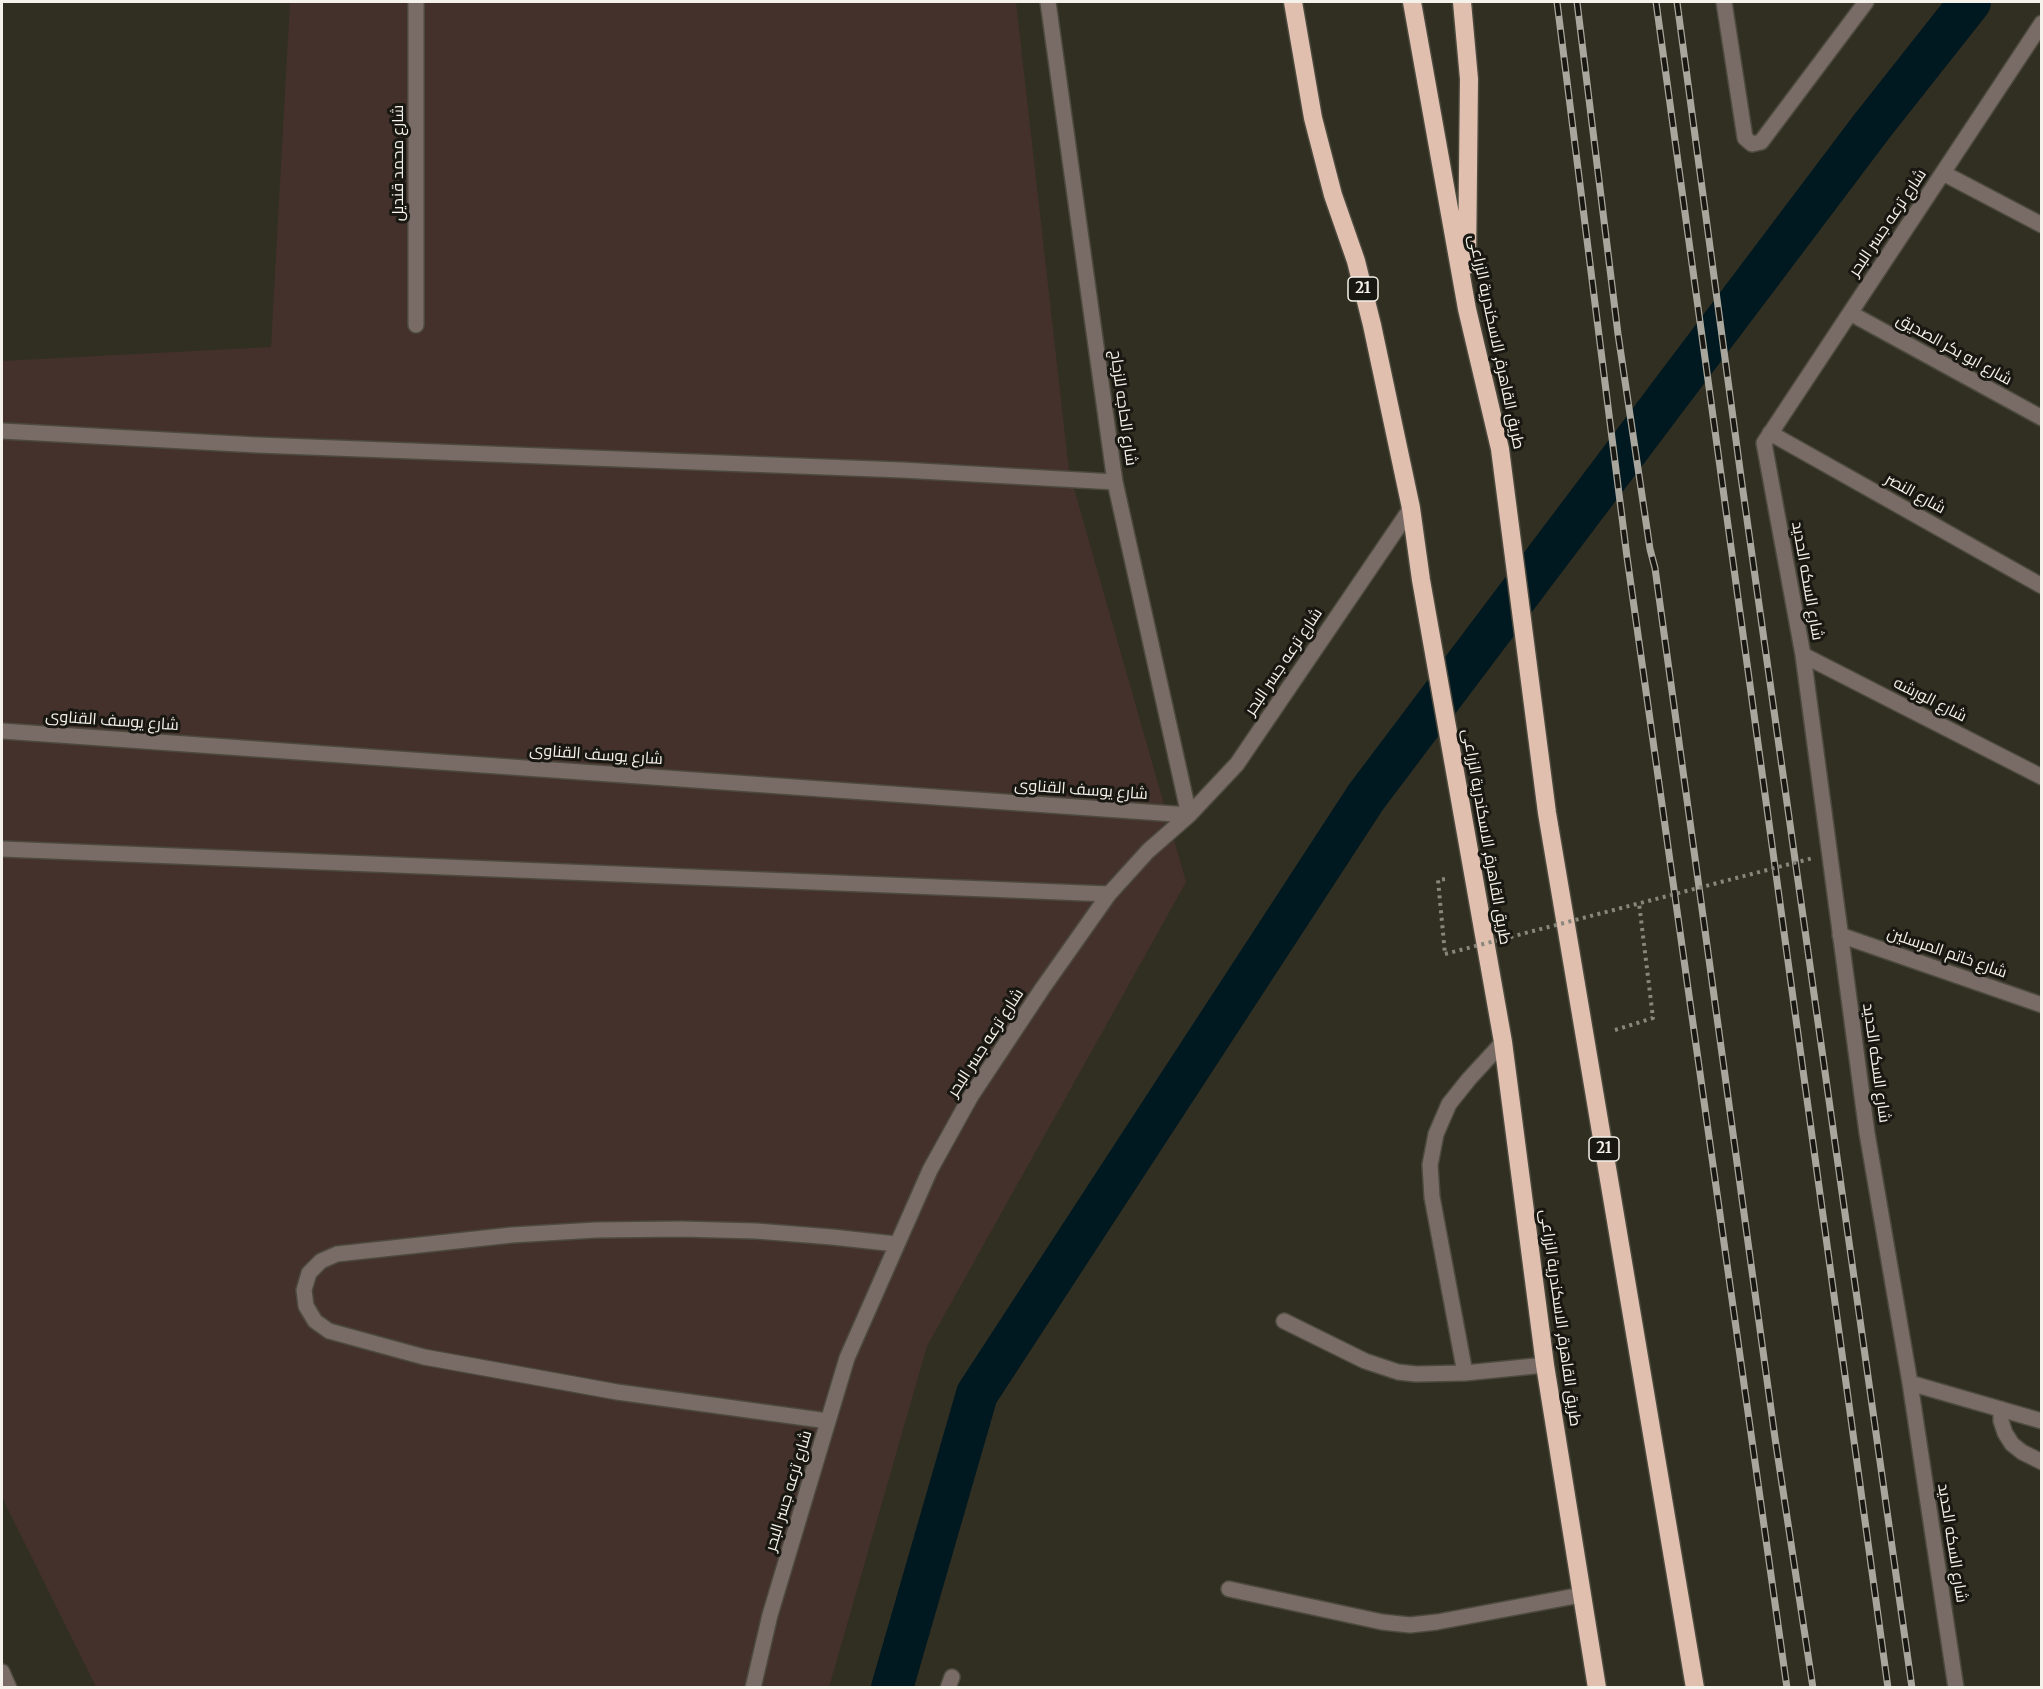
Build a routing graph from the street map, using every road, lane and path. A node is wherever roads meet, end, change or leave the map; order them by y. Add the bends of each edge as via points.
1 (416, 2) edge
2 (1047, 2) edge
3 (1293, 2) edge
4 (1412, 2) edge
5 (1462, 2) edge
6 (1724, 2) edge
7 (1866, 2) edge
8 (2042, 23) edge
9 (1943, 172) junction
10 (2042, 225) edge
11 (1467, 309) junction
12 (1850, 313) junction
13 (416, 325) dead end
14 (2042, 418) edge
15 (2, 431) edge
16 (1767, 438) junction
17 (1115, 482) junction
18 (1411, 508) junction
19 (2042, 586) edge
20 (1803, 655) junction
21 (2, 731) edge
22 (2042, 777) edge
23 (1189, 815) junction
24 (2, 849) edge
25 (1813, 858) dead end
26 (1438, 880) dead end
27 (1109, 894) junction
28 (1640, 903) junction
29 (1840, 935) junction
30 (2042, 1005) edge
31 (1586, 1040) junction
32 (1503, 1042) junction
33 (896, 1244) junction
34 (1284, 1321) dead end
35 (1545, 1365) junction
36 (1465, 1373) junction
37 (1910, 1383) junction
38 (2001, 1409) junction
39 (828, 1421) junction
40 (2042, 1421) edge
41 (2042, 1462) edge
42 (1229, 1589) dead end
43 (1581, 1595) junction
44 (2, 1672) edge
45 (9, 1688) edge
46 (753, 1688) edge
47 (1597, 1688) edge
48 (1695, 1688) edge
49 (1956, 1688) edge

1 - 13 street, شارع محمد قنديل
2 - 17 street, شارع الحاجه للزجاج
3 - 18 highway, طريق القاهرة, الاسكندرية الزراعى / 21 via 1313,118 1359,272
4 - 11 highway, طريق القاهرة, الاسكندرية الزراعى / 21
5 - 11 highway via 1469,79
6 - 7 street via 1745,138 1752,144 1761,142
8 - 9 street, شارع ترعه جسر البحر
9 - 10 street
9 - 12 street, شارع ترعه جسر البحر
11 - 31 highway, طريق القاهرة, الاسكندرية الزراعى / 21 via 1500,449 1547,813
12 - 14 street, شارع ابو بكر الصديق
12 - 16 street, شارع ترعه جسر البحر
15 - 17 street
16 - 19 street, شارع النصر
16 - 20 street, شارع السكه الحديد
17 - 23 street, شارع الحاجه للزجاج
18 - 23 street, شارع ترعه جسر البحر via 1237,764
18 - 32 highway, طريق القاهرة, الاسكندرية الزراعى / 21
20 - 22 street, شارع الورشه
20 - 29 street, شارع السكه الحديد
21 - 23 street, شارع يوسف القناوى
23 - 27 street, شارع ترعه جسر البحر via 1148,851
24 - 27 street
25 - 28 path, bridge
26 - 28 path, bridge via 1446,954
27 - 33 street, شارع ترعه جسر البحر via 971,1096 930,1170
28 - 31 path via 1653,1018
29 - 30 street, شارع خاتم المرسلين
29 - 37 street, شارع السكه الحديد via 1867,1133
31 - 48 highway, طريق القاهرة, الاسكندرية الزراعى / 21
32 - 35 highway, طريق القاهرة, الاسكندرية الزراعى / 21
32 - 36 street via 1449,1104 1436,1134 1430,1165 1432,1197
33 - 39 street, شارع ترعه جسر البحر via 847,1358
33 - 39 street via 756,1231 681,1229 512,1235 337,1254 321,1261 309,1273 304,1290 306,1306 315,1321 329,1331 424,1357 617,1392
34 - 36 street via 1381,1367 1416,1374
35 - 36 street
35 - 43 highway, طريق القاهرة, الاسكندرية الزراعى / 21
37 - 38 street
37 - 49 street, شارع السكه الحديد
38 - 40 street
38 - 41 street via 2001,1421 2012,1444
39 - 46 street, شارع ترعه جسر البحر via 770,1615
42 - 43 street via 1410,1625
43 - 47 highway, طريق القاهرة, الاسكندرية الزراعى / 21
44 - 45 street

